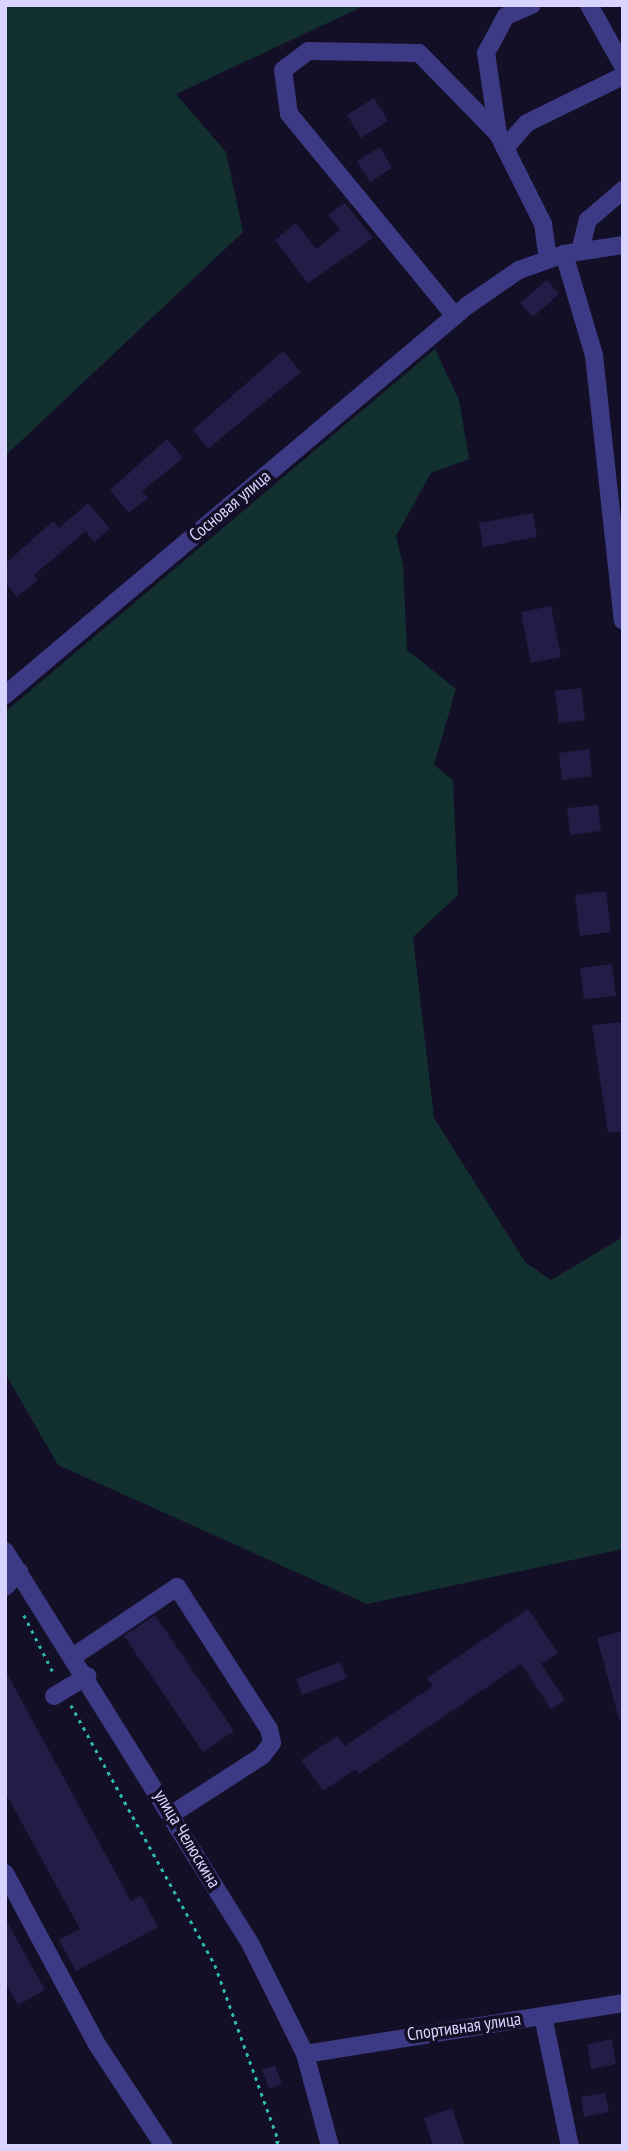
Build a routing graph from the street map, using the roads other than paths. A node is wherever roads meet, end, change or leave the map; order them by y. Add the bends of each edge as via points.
1 (532, 5) edge
2 (589, 5) edge
3 (623, 66) edge
4 (623, 76) edge
5 (501, 141) junction
6 (623, 190) edge
7 (623, 245) edge
8 (564, 255) junction
9 (455, 316) junction
10 (623, 620) edge
11 (5, 695) edge
12 (5, 1551) edge
13 (19, 1572) junction
14 (5, 1587) edge
15 (74, 1656) junction
16 (86, 1676) junction
17 (58, 1693) road end
18 (172, 1814) junction
19 (5, 1873) edge
20 (623, 2003) edge
21 (543, 2016) junction
22 (305, 2054) junction
23 (329, 2145) edge
24 (164, 2146) edge
25 (569, 2146) edge

1 - 5 street via 506,16 486,53
2 - 3 street
4 - 5 street via 527,122
5 - 8 street
5 - 9 street via 419,53 308,51 283,70 289,114
6 - 8 street via 588,220
7 - 8 street, Сосновая улица
8 - 9 street, Сосновая улица via 519,270
8 - 10 street via 594,355
9 - 11 street, Сосновая улица
12 - 13 street, улица Челюскина
13 - 14 street
13 - 15 street, улица Челюскина
15 - 16 street, улица Челюскина
15 - 18 street via 177,1587 269,1729 272,1743 262,1756
16 - 17 street
16 - 18 street, улица Челюскина
18 - 22 street, улица Челюскина via 251,1945
19 - 24 street via 96,2043
20 - 21 street, Спортивная улица
21 - 22 street, Спортивная улица
21 - 25 street
22 - 23 street, улица Челюскина

